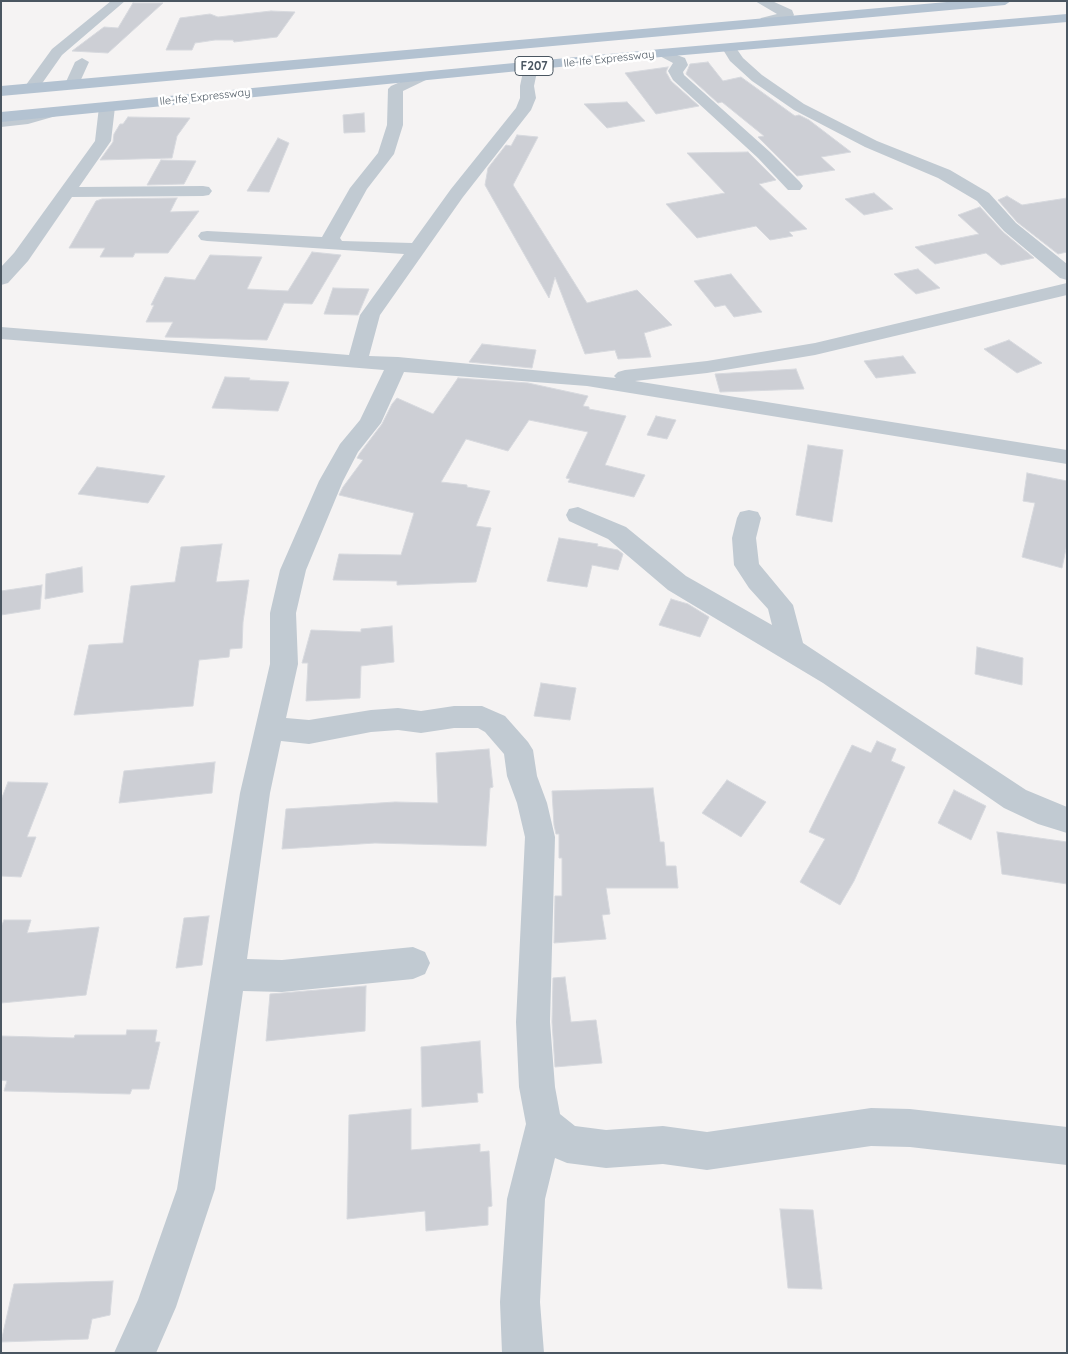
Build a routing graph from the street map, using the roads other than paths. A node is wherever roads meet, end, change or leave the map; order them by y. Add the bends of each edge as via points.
1 (119, 1) edge
2 (760, 1) edge
3 (1005, 1) edge
4 (1012, 1) edge
5 (1067, 18) edge
6 (1042, 20) junction
7 (766, 21) junction
8 (729, 48) junction
9 (661, 54) junction
10 (82, 62) dead end
11 (531, 67) junction
12 (423, 76) junction
13 (72, 84) junction
14 (56, 87) junction
15 (31, 89) junction
16 (1, 91) edge
17 (107, 107) junction
18 (52, 112) junction
19 (1, 117) edge
20 (1, 122) edge
21 (794, 186) dead end
22 (203, 191) dead end
23 (66, 192) junction
24 (207, 236) dead end
25 (332, 243) junction
26 (416, 249) junction
27 (1067, 274) edge
28 (1, 279) edge
29 (1067, 289) edge
30 (1, 333) edge
31 (358, 360) junction
32 (398, 363) junction
33 (587, 380) junction
34 (1067, 457) edge
35 (578, 515) dead end
36 (749, 518) dead end
37 (791, 649) junction
38 (270, 728) junction
39 (1067, 820) edge
40 (413, 963) dead end
41 (228, 974) junction
42 (544, 1124) junction
43 (1067, 1146) edge
44 (135, 1353) edge
45 (523, 1353) edge

1 - 15 street via 57,52
2 - 7 street via 787,13
3 - 7 main road, Ile-Ife Expressway / F207
4 - 6 main road
5 - 6 main road, Ile-Ife Expressway / F207
6 - 8 main road, Ile-Ife Expressway / F207
7 - 13 main road, Ile-Ife Expressway / F207
8 - 9 main road, Ile-Ife Expressway / F207
8 - 27 street via 737,61 757,78 799,107 871,144 944,174 983,196 1010,227
9 - 11 main road, Ile-Ife Expressway / F207
9 - 21 street via 680,61 681,65 675,71 678,77
10 - 13 street
11 - 12 main road, Ile-Ife Expressway / F207
11 - 26 street via 528,98 523,110 508,125
12 - 17 main road, Ile-Ife Expressway / F207
12 - 25 street via 396,89 395,125 386,154 359,188 331,238
13 - 14 main road, Ile-Ife Expressway / F207
14 - 15 main road, Ile-Ife Expressway / F207
14 - 18 main road
15 - 16 main road, Ile-Ife Expressway / F207
17 - 18 main road, Ile-Ife Expressway / F207
17 - 23 street via 103,141
18 - 19 main road, Ile-Ife Expressway / F207
18 - 20 street
22 - 23 street
23 - 28 street via 21,257
24 - 25 street
25 - 26 street
26 - 31 street via 370,314
29 - 33 street via 815,349 707,367
30 - 31 street
31 - 32 street
32 - 33 street
32 - 38 street via 370,423 348,449 335,473 293,570 283,613 284,664
33 - 34 street
35 - 37 street via 617,533 677,583
36 - 37 street via 744,544 747,565 780,605
37 - 39 street via 1015,799
38 - 41 street via 255,792
38 - 42 street via 310,732 371,721 398,719 421,722 482,717 495,724 518,750 540,838 533,1022 537,1087
40 - 41 street via 282,976
41 - 44 street via 196,1189 156,1307
42 - 43 street via 566,1144 606,1149 663,1145 707,1151 872,1127 910,1128
42 - 45 street via 526,1199 520,1302

